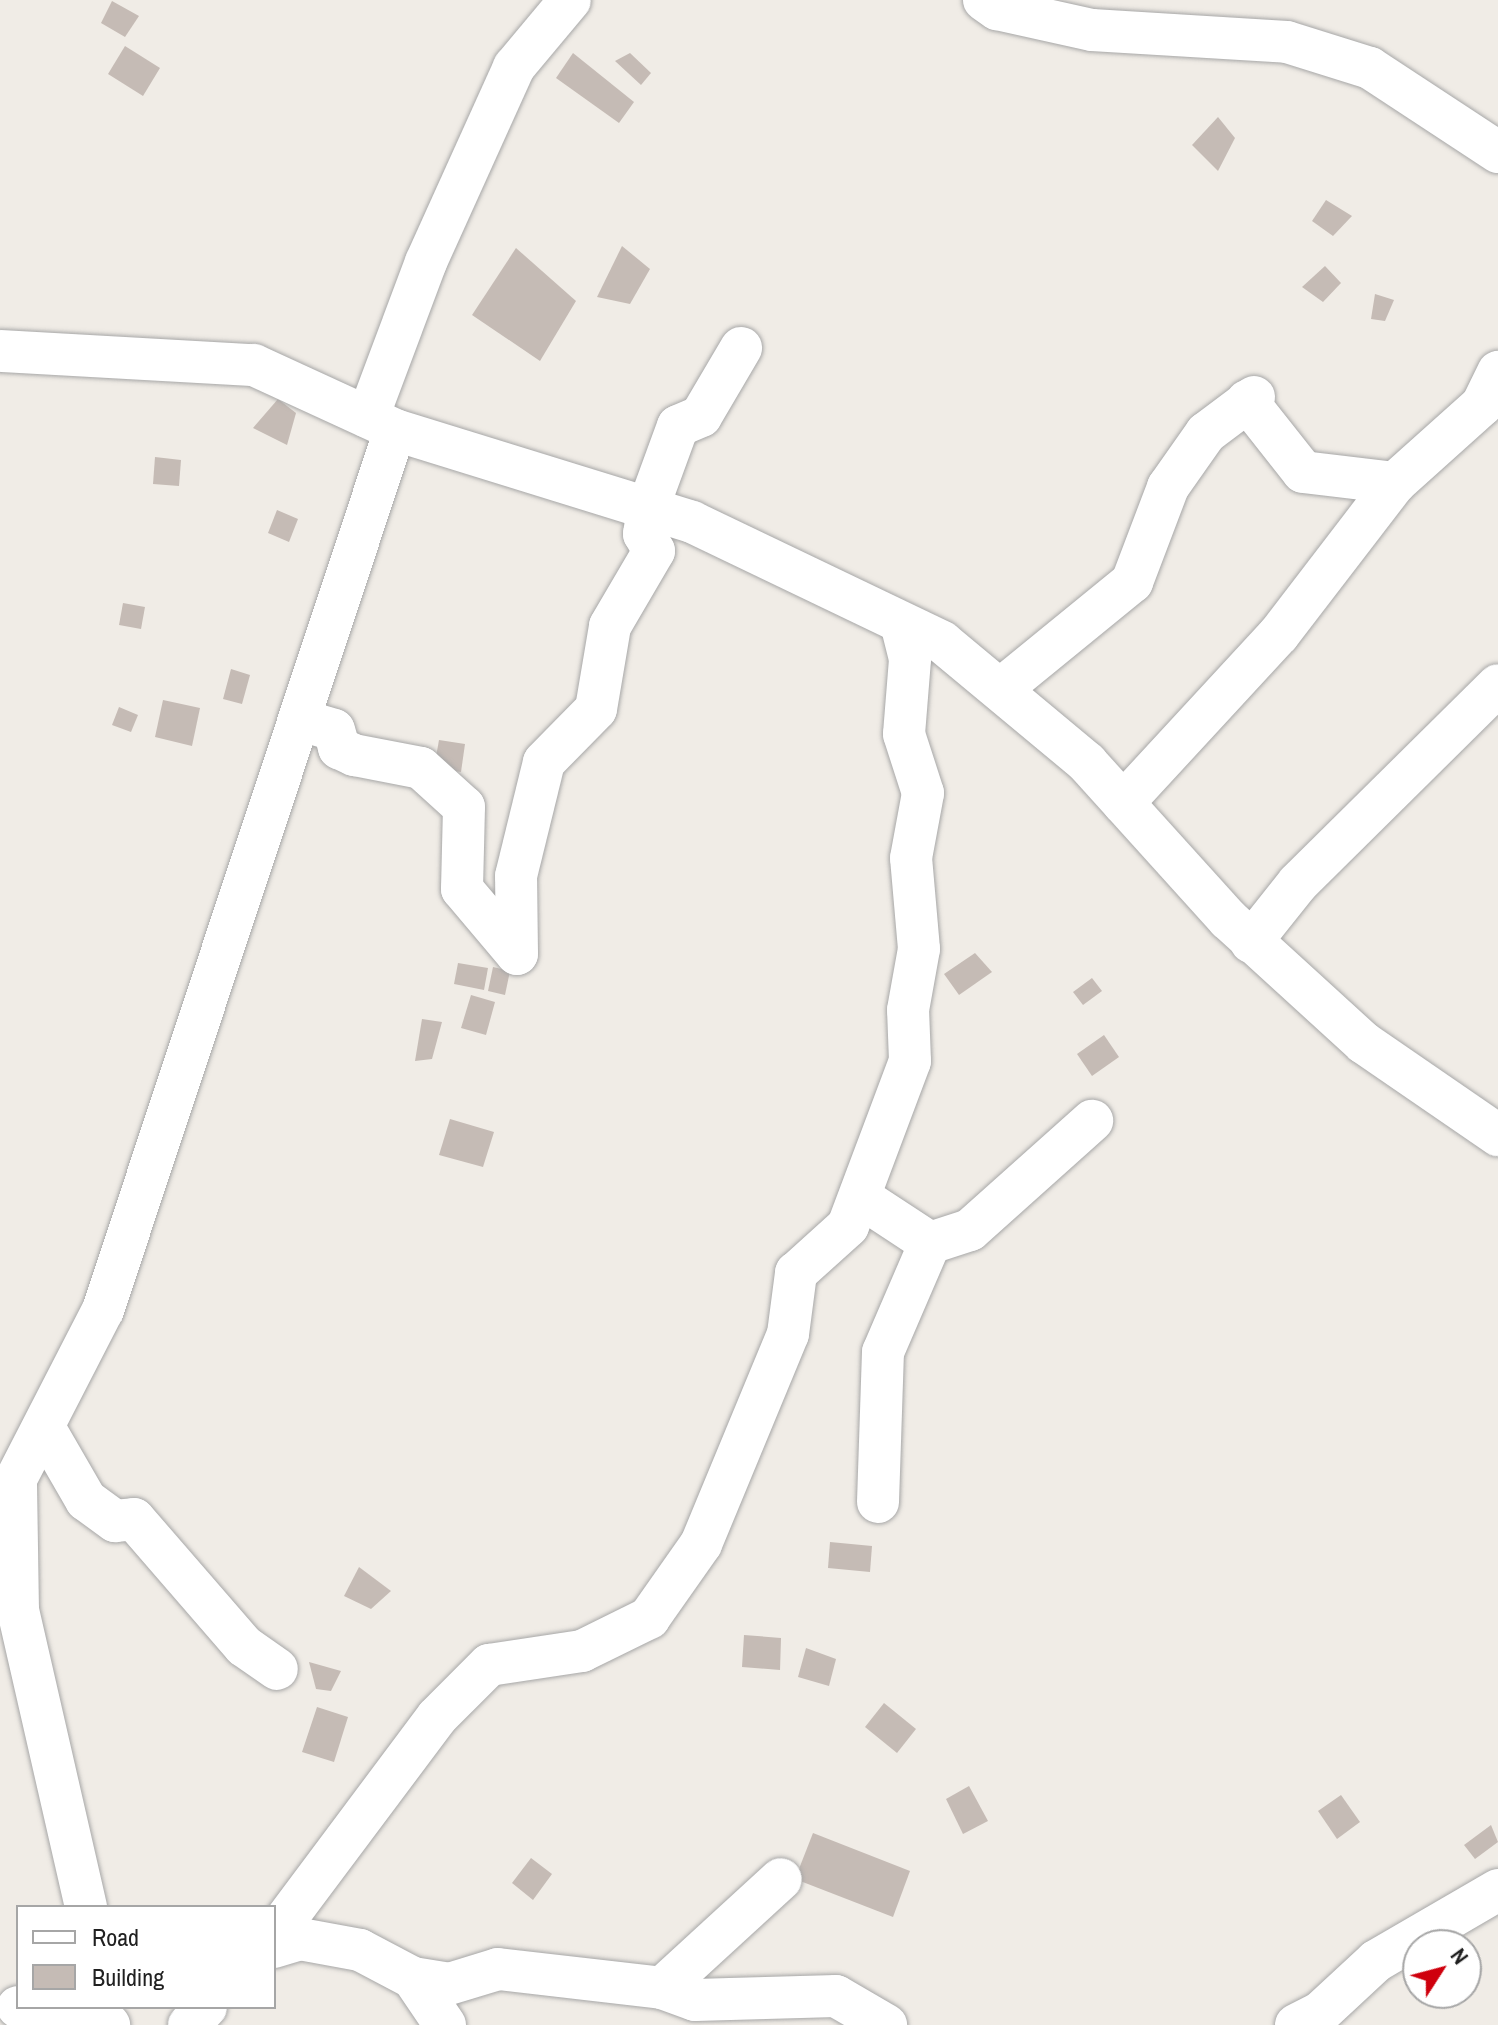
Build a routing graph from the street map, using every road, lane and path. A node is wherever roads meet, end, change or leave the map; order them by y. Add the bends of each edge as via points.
1 (570, 0) edge
2 (984, 0) edge
3 (1498, 152) edge
4 (741, 348) dead end
5 (0, 351) edge
6 (1493, 400) edge
7 (381, 424) junction
8 (1395, 483) junction
9 (648, 508) junction
10 (901, 624) junction
11 (1498, 685) edge
12 (1002, 688) junction
13 (300, 720) junction
14 (1123, 803) junction
15 (1251, 942) junction
16 (1092, 1121) dead end
17 (1498, 1135) edge
18 (860, 1197) junction
19 (930, 1243) junction
20 (45, 1429) junction
21 (878, 1502) dead end
22 (277, 1669) dead end
23 (781, 1879) dead end
24 (1498, 1890) edge
25 (85, 1905) edge
26 (276, 1932) edge
27 (276, 1946) edge
28 (413, 1978) junction
29 (662, 1988) junction
30 (28, 2009) edge
31 (204, 2009) edge
32 (109, 2025) edge
33 (189, 2025) edge
34 (445, 2025) edge
35 (886, 2025) edge
36 (1296, 2025) edge

1 - 7 street via 514,67 426,262
2 - 3 street via 997,9 1092,30 1287,42 1370,68
4 - 9 street via 701,416 678,426
5 - 7 street via 254,365
6 - 8 street
7 - 9 street
7 - 13 street
8 - 12 street via 1303,472 1251,399 1206,433 1168,487 1132,582
8 - 14 street via 1279,634
9 - 10 street
9 - 13 street via 644,534 654,551 610,626 596,709 544,762 516,876 517,954 462,889 464,807 421,768 354,755 339,748 334,730
10 - 12 street via 942,642
10 - 18 street via 910,659 904,734 923,793 911,858 919,949 908,1010 910,1061
11 - 15 street via 1298,883
12 - 14 street
13 - 20 street via 103,1310
14 - 15 street
15 - 17 street via 1364,1043
16 - 19 street via 1022,1177 1004,1205 970,1230
18 - 19 street
18 - 26 street via 848,1226 796,1273 788,1334 734,1472 701,1544 649,1618 582,1651 489,1665 437,1717
19 - 21 street via 883,1352
20 - 22 street via 86,1500 115,1521 134,1519 244,1646
20 - 25 street via 16,1479 17,1598 44,1747
23 - 29 street
24 - 36 street via 1376,1961 1320,2013
27 - 28 street via 300,1939 360,1950
28 - 29 street via 449,1984 498,1969
28 - 34 street
29 - 35 street via 695,2000 836,1996
30 - 32 street
31 - 33 street

